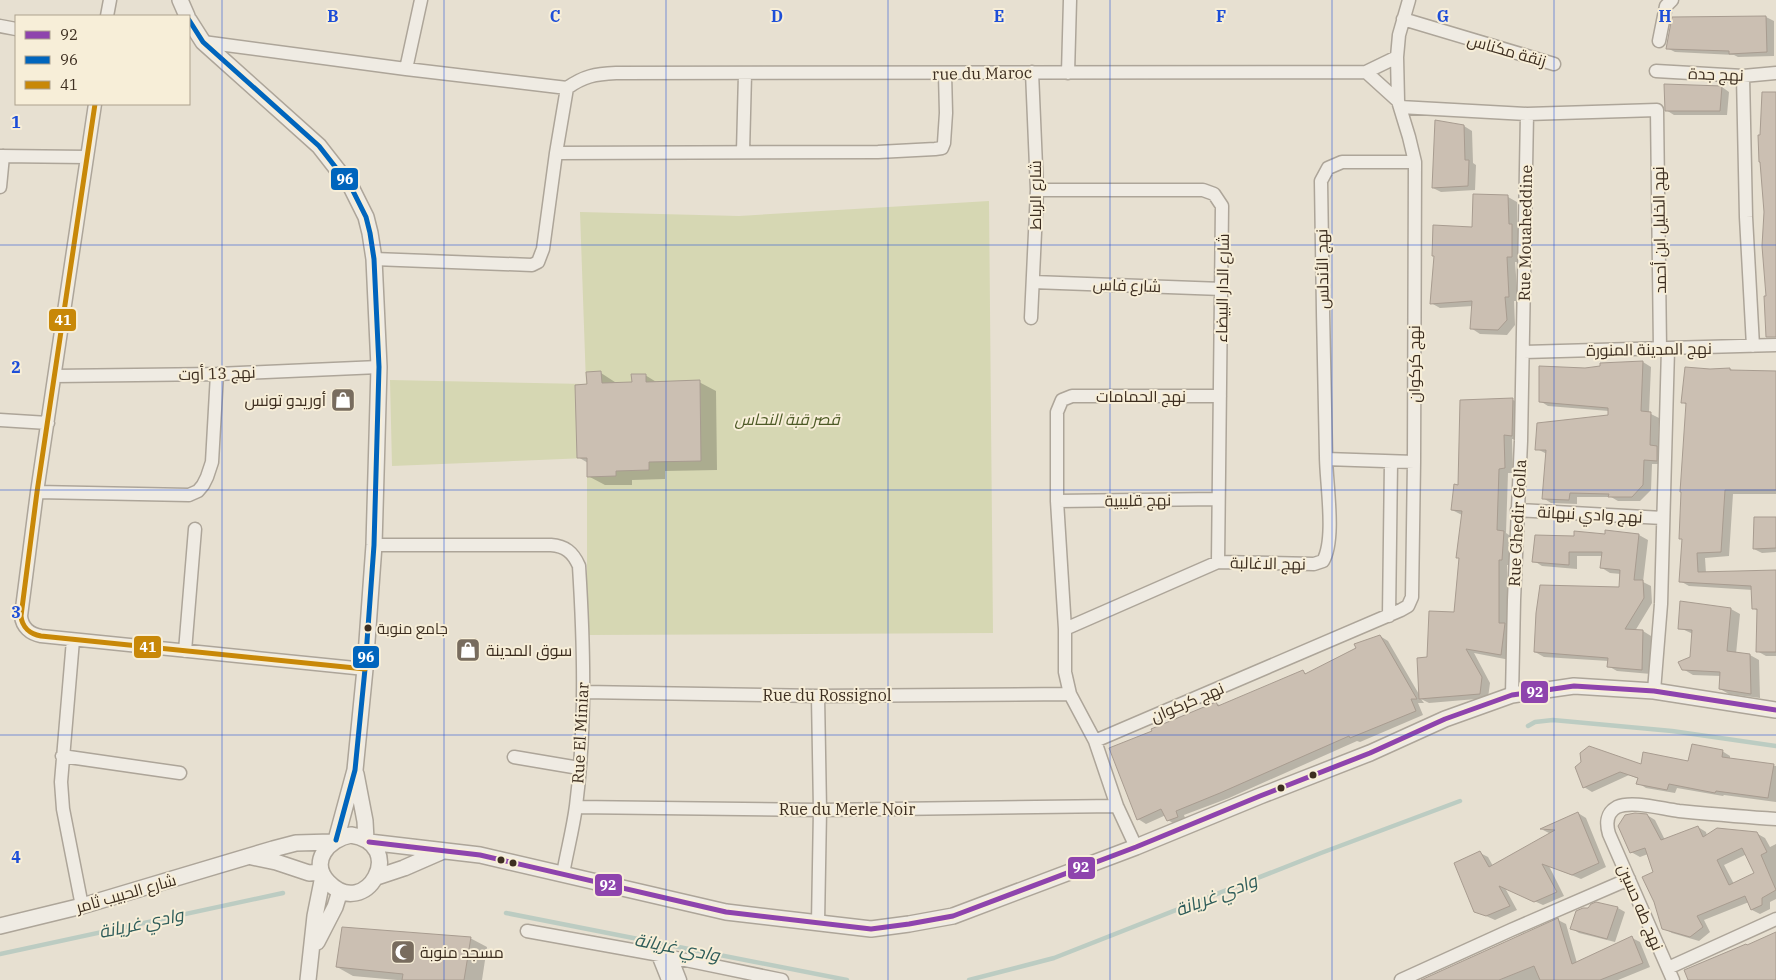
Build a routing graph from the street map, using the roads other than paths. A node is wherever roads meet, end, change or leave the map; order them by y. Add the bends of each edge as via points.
1 (110, 0) edge
2 (180, 0) edge
3 (421, 0) edge
4 (1070, 0) edge
5 (1409, 0) edge
6 (1672, 0) edge
7 (107, 15) edge
8 (187, 15) edge
9 (1403, 19) junction
10 (190, 22) edge
11 (0, 26) edge
12 (15, 28) edge
13 (1659, 41) dead end
14 (203, 42) junction
15 (1397, 57) junction
16 (1554, 64) dead end
17 (406, 69) junction
18 (1656, 71) dead end
19 (1032, 72) junction
20 (1366, 72) junction
21 (1068, 73) junction
22 (1776, 73) edge
23 (745, 74) junction
24 (945, 74) junction
25 (1743, 76) junction
26 (567, 88) junction
27 (1399, 104) junction
28 (94, 105) edge
29 (1527, 114) junction
30 (743, 152) junction
31 (556, 154) junction
32 (2, 156) edge
33 (87, 157) junction
34 (1415, 162) junction
35 (0, 187) edge
36 (1037, 190) junction
37 (374, 259) junction
38 (1033, 282) junction
39 (1222, 289) junction
40 (1031, 318) dead end
41 (1776, 345) edge
42 (1753, 346) junction
43 (1664, 349) junction
44 (1522, 352) junction
45 (379, 367) junction
46 (217, 374) junction
47 (54, 376) junction
48 (1220, 396) junction
49 (0, 420) edge
50 (48, 422) junction
51 (1326, 459) junction
52 (1391, 462) junction
53 (1414, 462) junction
54 (37, 492) junction
55 (1218, 499) junction
56 (1057, 501) junction
57 (1517, 510) junction
58 (1663, 518) junction
59 (195, 529) dead end
60 (374, 545) junction
61 (1218, 562) junction
62 (1388, 616) junction
63 (1065, 629) junction
64 (73, 640) junction
65 (185, 651) junction
66 (365, 670) junction
67 (1654, 691) junction
68 (584, 692) junction
69 (1070, 694) junction
70 (1512, 695) junction
71 (818, 696) junction
72 (1776, 710) edge
73 (1095, 741) junction
74 (62, 756) junction
75 (514, 757) dead end
76 (579, 768) junction
77 (355, 770) junction
78 (180, 773) dead end
79 (1117, 806) junction
80 (576, 807) junction
81 (820, 810) junction
82 (1776, 820) edge
83 (334, 841) junction
84 (368, 841) junction
85 (1136, 847) junction
86 (443, 851) junction
87 (250, 856) junction
88 (322, 874) junction
89 (563, 874) junction
90 (377, 877) junction
91 (1629, 879) junction
92 (340, 891) junction
93 (82, 906) junction
94 (1776, 919) edge
95 (818, 923) junction
96 (0, 926) edge
97 (527, 931) dead end
98 (665, 956) junction
99 (310, 958) junction
100 (1668, 976) edge
101 (308, 980) edge
102 (668, 980) edge
103 (680, 980) edge
104 (782, 980) edge
105 (1401, 980) edge

1 - 7 street
2 - 8 street
3 - 17 street
4 - 21 street
5 - 9 street
6 - 13 street via 1666,6
9 - 15 street
9 - 16 street, زنقة مكناس
10 - 14 street
11 - 12 street
14 - 17 street
14 - 37 street via 319,146 338,168 352,187 366,218
15 - 20 street, rue du Maroc
15 - 27 street
17 - 26 street
18 - 25 street, نهج جدة
19 - 21 street, rue du Maroc
19 - 24 street, rue du Maroc
19 - 36 street, شارع الرباط
20 - 21 street, rue du Maroc
20 - 27 street
22 - 25 street, نهج جدة
23 - 24 street, rue du Maroc
23 - 26 street, rue du Maroc via 602,74 582,78
23 - 30 street
24 - 30 street via 946,113 942,148 878,152
25 - 42 street
26 - 31 street
27 - 29 street
27 - 34 street, نهج كركوان
28 - 33 street
29 - 43 street, نهج الخليل ابن أحمد via 1657,110
29 - 44 street, Rue Mouaheddine
30 - 31 street
31 - 37 street via 543,248 538,262 532,265
32 - 33 street
32 - 35 street
33 - 47 street
34 - 51 street, نهج الأندلس via 1342,162 1328,168 1321,181
34 - 53 street, نهج كركوان
36 - 38 street, شارع الرباط
36 - 39 street, شارع الدار البيضاء via 1203,190 1214,194 1222,206
37 - 45 street
38 - 39 street, شارع فاس
38 - 40 street, شارع الرباط
39 - 48 street, شارع الدار البيضاء
41 - 42 street, نهج المدينة المنورة
42 - 43 street, نهج المدينة المنورة
43 - 44 street, نهج المدينة المنورة
43 - 58 street, نهج الخليل ابن أحمد
44 - 57 street, Rue Ghedir Golla
45 - 46 street, نهج 13 أوت
45 - 60 street
46 - 47 street, نهج 13 أوت
46 - 54 street via 212,462 198,491 189,495
47 - 50 street
48 - 55 street, شارع الدار البيضاء
48 - 56 street, نهج الحمامات via 1072,396 1062,400 1057,412
49 - 50 street
50 - 54 street
51 - 52 street
51 - 61 street, نهج الاغالبة via 1329,522 1328,553 1323,561 1314,564
52 - 53 street
52 - 62 street
53 - 62 street, نهج كركوان via 1412,597 1408,606
54 - 64 street via 21,616 23,625 36,635
55 - 56 street, نهج قليبية
55 - 61 street, شارع الدار البيضاء
56 - 63 street
57 - 58 street, نهج وادي نبهانة
57 - 70 street, Rue Ghedir Golla
58 - 67 street, نهج الخليل ابن أحمد
59 - 65 street
60 - 66 street
60 - 68 street, Rue El Miniar via 551,544 566,548 579,566
61 - 63 street, نهج الاغالبة
62 - 73 street, نهج كركوان
63 - 69 street via 1065,672
64 - 65 street
64 - 74 street
65 - 66 street
66 - 77 street
67 - 70 street via 1574,686
67 - 72 street
68 - 71 street, Rue du Rossignol
68 - 76 street, Rue El Miniar
69 - 71 street, Rue du Rossignol
69 - 73 street
70 - 85 street
71 - 81 street
73 - 79 street
74 - 78 street
74 - 93 street via 63,809
75 - 76 street
76 - 80 street, Rue El Miniar
77 - 83 street
77 - 84 street
79 - 81 street, Rue du Merle Noir
79 - 85 street
80 - 81 street, Rue du Merle Noir
80 - 89 street, Rue El Miniar
81 - 95 street
82 - 91 street, نهج طه حسين via 1636,805 1618,807 1607,818 1607,826
83 - 84 street via 351,835
83 - 87 street, شارع الحبيب ثامر via 296,844
83 - 88 street via 322,856
84 - 86 street
84 - 90 street via 379,858
85 - 95 street via 953,916 871,929
86 - 89 street via 480,855
86 - 90 street
87 - 88 street
87 - 93 street, شارع الحبيب ثامر
88 - 92 street
88 - 99 street
89 - 95 street via 726,912
90 - 92 street via 361,891
91 - 100 street, نهج طه حسين
91 - 105 street
92 - 99 street
93 - 96 street, شارع الحبيب ثامر
94 - 100 street
97 - 98 street
98 - 102 street
98 - 103 street
98 - 104 street
99 - 101 street

